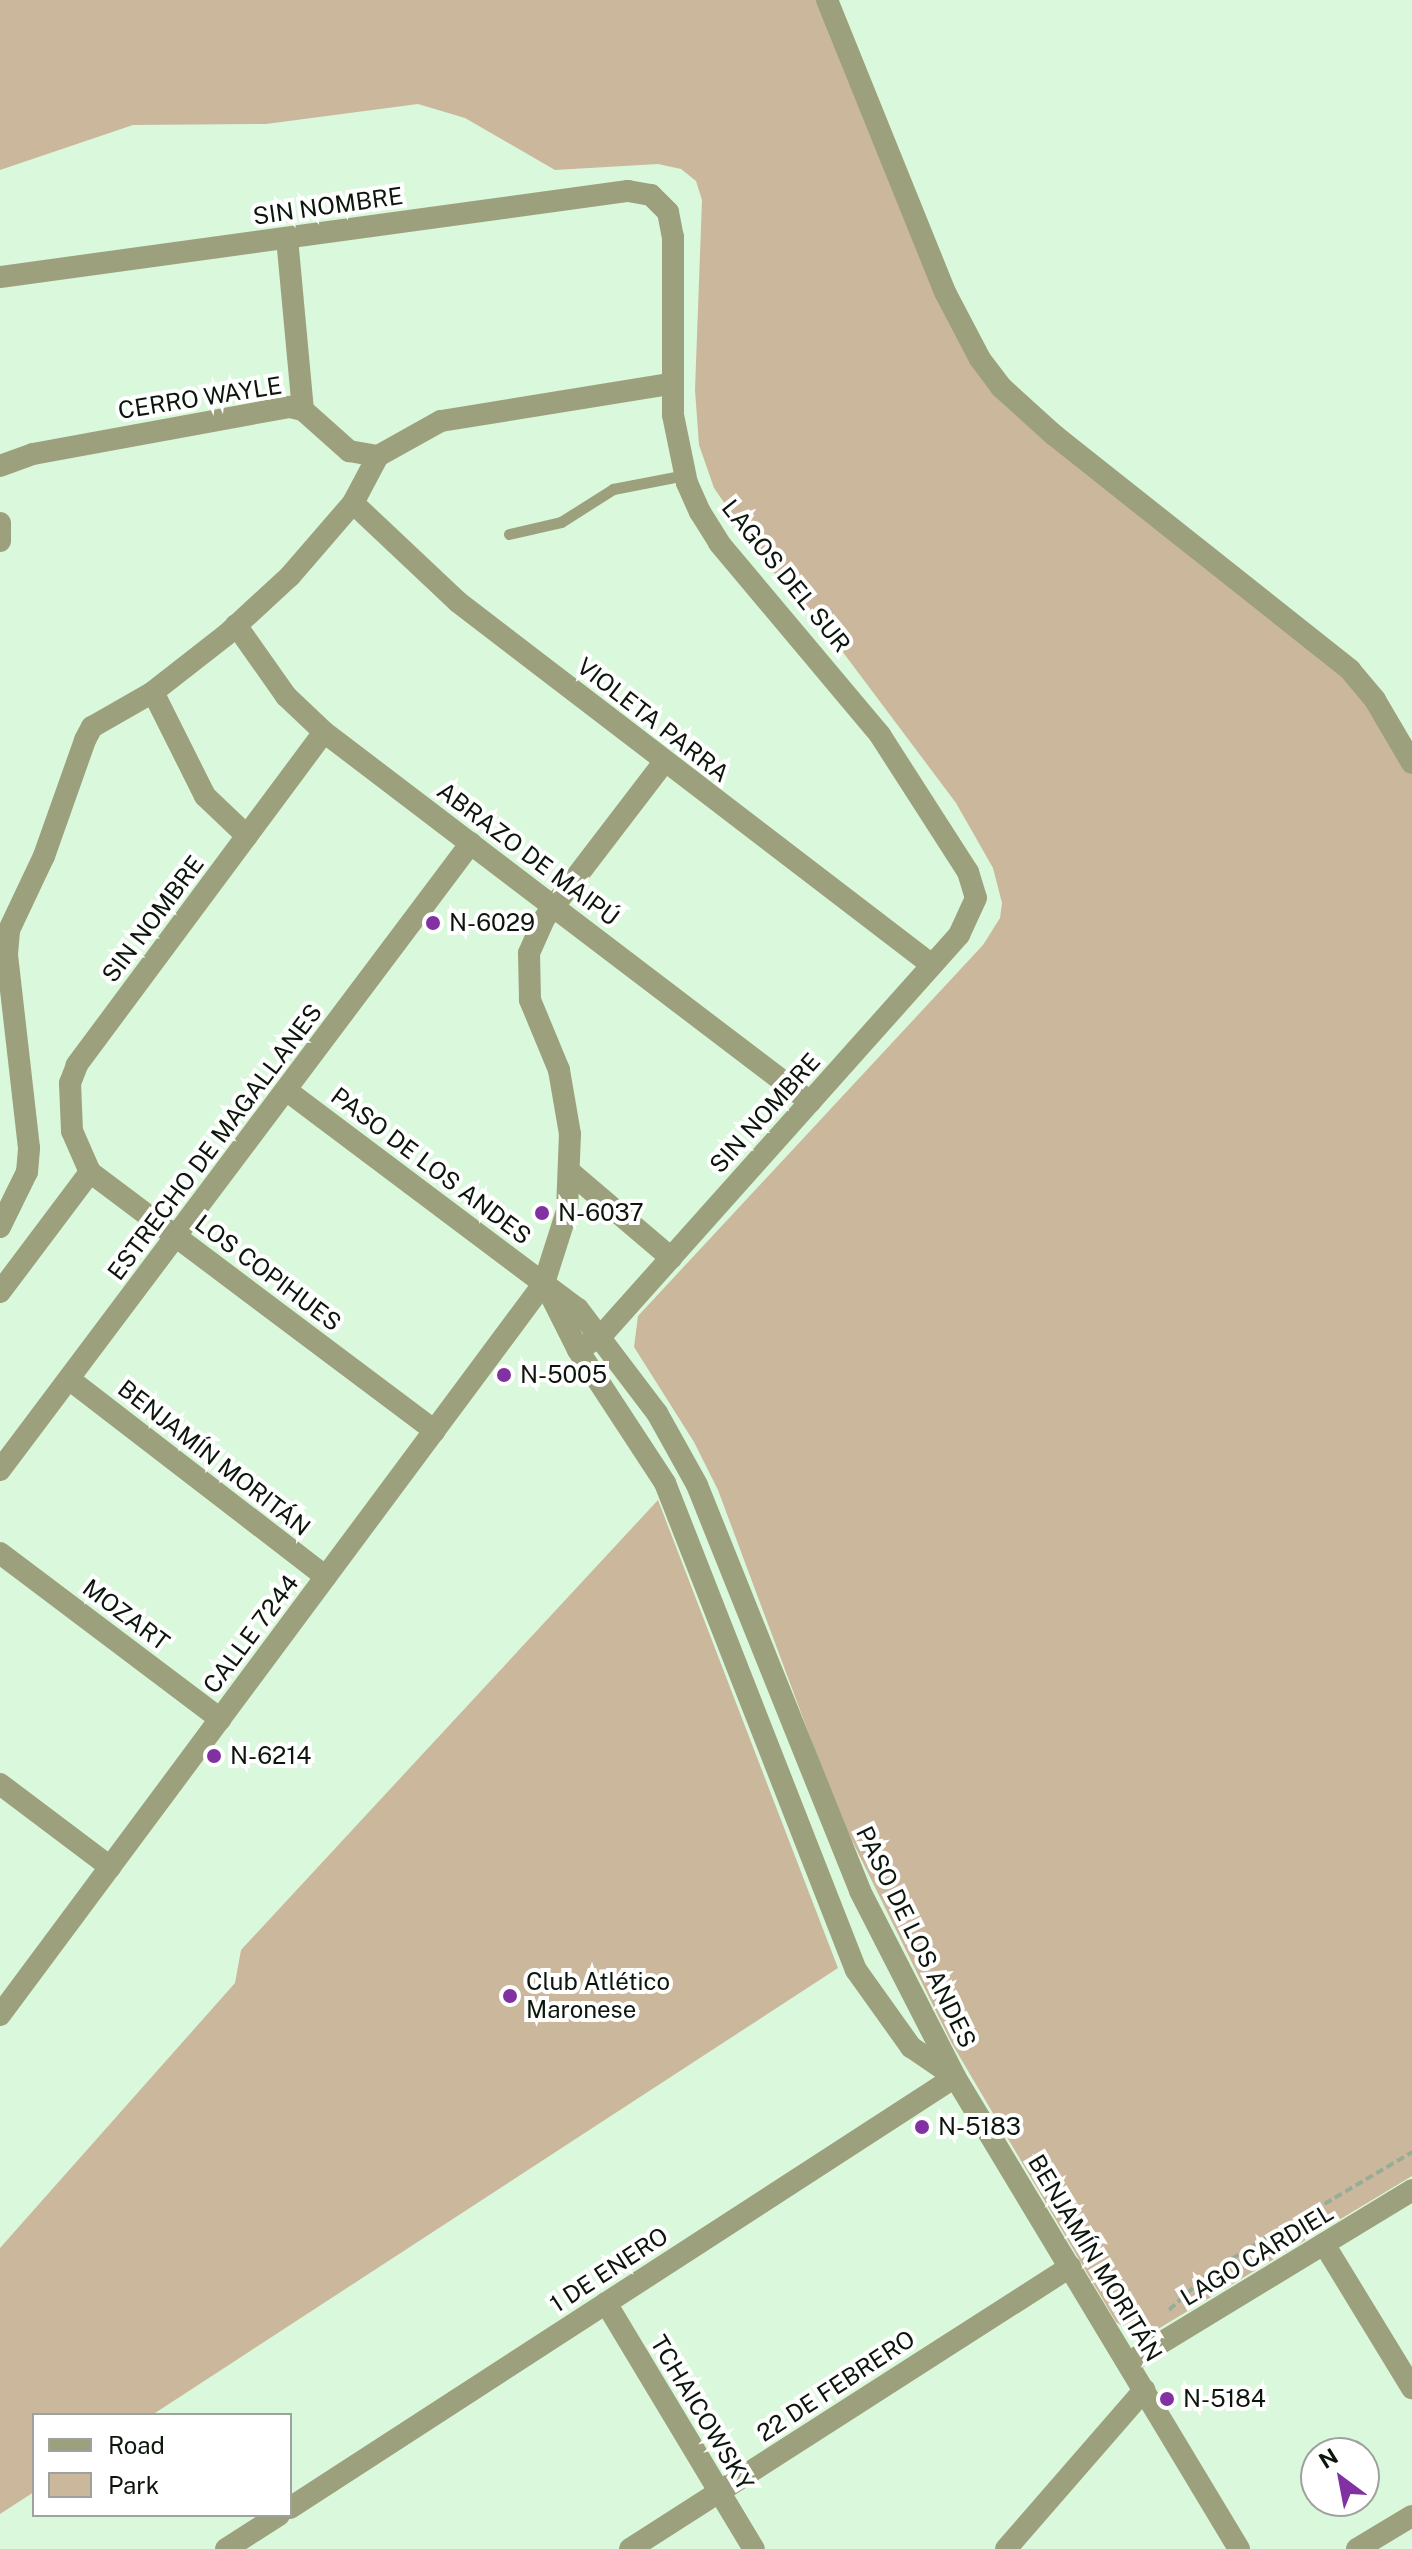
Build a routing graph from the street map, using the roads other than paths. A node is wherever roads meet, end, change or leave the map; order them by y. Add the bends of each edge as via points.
1 (827, 0) edge
2 (661, 202) joint
3 (287, 238) junction
4 (0, 277) edge
5 (670, 384) junction
6 (303, 410) junction
7 (378, 456) junction
8 (0, 466) edge
9 (685, 475) junction
10 (353, 503) junction
11 (0, 523) edge
12 (509, 534) dead end
13 (0, 541) edge
14 (236, 625) junction
15 (153, 692) junction
16 (324, 732) junction
17 (664, 762) junction
18 (1412, 763) edge
19 (247, 836) junction
20 (471, 843) junction
21 (976, 898) joint
22 (553, 905) junction
23 (932, 965) junction
24 (286, 1090) junction
25 (810, 1102) junction
26 (77, 1151) joint
27 (90, 1172) junction
28 (570, 1172) junction
29 (0, 1227) edge
30 (0, 1233) edge
31 (176, 1237) junction
32 (36, 1243) junction
33 (671, 1258) junction
34 (544, 1283) junction
35 (0, 1292) edge
36 (602, 1335) junction
37 (578, 1350) junction
38 (69, 1379) junction
39 (435, 1431) junction
40 (0, 1470) edge
41 (0, 1553) edge
42 (326, 1577) junction
43 (220, 1719) junction
44 (0, 1784) edge
45 (110, 1867) junction
46 (0, 2015) edge
47 (955, 2077) junction
48 (1412, 2190) edge
49 (1324, 2244) junction
50 (1070, 2267) junction
51 (606, 2303) junction
52 (1128, 2363) junction
53 (1412, 2388) edge
54 (1144, 2390) junction
55 (719, 2492) junction
56 (292, 2507) edge
57 (1412, 2516) edge
58 (276, 2517) edge
59 (234, 2547) edge
60 (630, 2549) edge
61 (754, 2549) edge
62 (1006, 2549) edge
63 (1239, 2549) edge
64 (1357, 2549) edge

1 - 18 street via 961,327 987,369 1054,435 1320,642 1375,700
2 - 3 street, SIN NOMBRE via 628,191
2 - 5 street, LAGOS DEL SUR via 673,237
3 - 4 street, SIN NOMBRE
3 - 6 street
5 - 7 street via 441,421
5 - 9 street, LAGOS DEL SUR
6 - 7 street, CERRO WAYLE via 349,451
6 - 8 street, CERRO WAYLE via 276,408 33,454
7 - 10 street
9 - 12 lane via 613,489 561,522
9 - 21 street, LAGOS DEL SUR via 719,543 880,735 968,872
10 - 14 street via 290,576
10 - 17 street, VIOLETA PARRA via 458,602
11 - 13 street
14 - 15 street
14 - 16 street, ABRAZO DE MAIPÚ via 286,696
15 - 19 street via 205,796
15 - 29 street via 92,727 44,856 9,930 7,954 29,1148 27,1172
16 - 19 street, SIN NOMBRE
16 - 20 street, ABRAZO DE MAIPÚ
17 - 22 street
17 - 23 street, VIOLETA PARRA
19 - 26 street, SIN NOMBRE via 77,1065 69,1102
20 - 22 street, ABRAZO DE MAIPÚ
20 - 24 street, ESTRECHO DE MAGALLANES
21 - 23 street, SIN NOMBRE via 968,923
22 - 25 street, ABRAZO DE MAIPÚ
22 - 28 street via 535,936 526,976 567,1099
23 - 25 street, SIN NOMBRE
24 - 31 street, ESTRECHO DE MAGALLANES
24 - 34 street, PASO DE LOS ANDES
25 - 33 street, SIN NOMBRE
26 - 27 street, LOS COPIHUES
27 - 31 street, LOS COPIHUES
27 - 32 street
28 - 33 street
28 - 34 street via 561,1239
30 - 32 street
31 - 38 street, ESTRECHO DE MAGALLANES
31 - 39 street, LOS COPIHUES
32 - 35 street
33 - 36 street, SIN NOMBRE
34 - 36 street, PASO DE LOS ANDES
34 - 37 street, PASO DE LOS ANDES
34 - 39 street, CALLE 7244
36 - 37 street, SIN NOMBRE
36 - 47 street, PASO DE LOS ANDES via 686,1461 848,1864
37 - 47 street, PASO DE LOS ANDES via 649,1456 678,1513 856,1970 911,2047
38 - 40 street, ESTRECHO DE MAGALLANES
38 - 42 street, BENJAMÍN MORITÁN
39 - 42 street, CALLE 7244
41 - 43 street, MOZART
42 - 43 street, CALLE 7244
43 - 45 street, CALLE 7244
44 - 45 street
45 - 46 street, CALLE 7244
47 - 50 street, BENJAMÍN MORITÁN
47 - 51 street, 1 DE ENERO
48 - 49 street, LAGO CARDIEL
49 - 52 street, LAGO CARDIEL
49 - 53 street
50 - 52 street, BENJAMÍN MORITÁN
50 - 55 street, 22 DE FEBRERO
51 - 55 street, TCHAICOWSKY
51 - 56 street, 1 DE ENERO
52 - 54 street, BENJAMÍN MORITÁN
54 - 62 street
54 - 63 street, BENJAMÍN MORITÁN
55 - 60 street, 22 DE FEBRERO
55 - 61 street, TCHAICOWSKY
57 - 64 street
58 - 59 street

